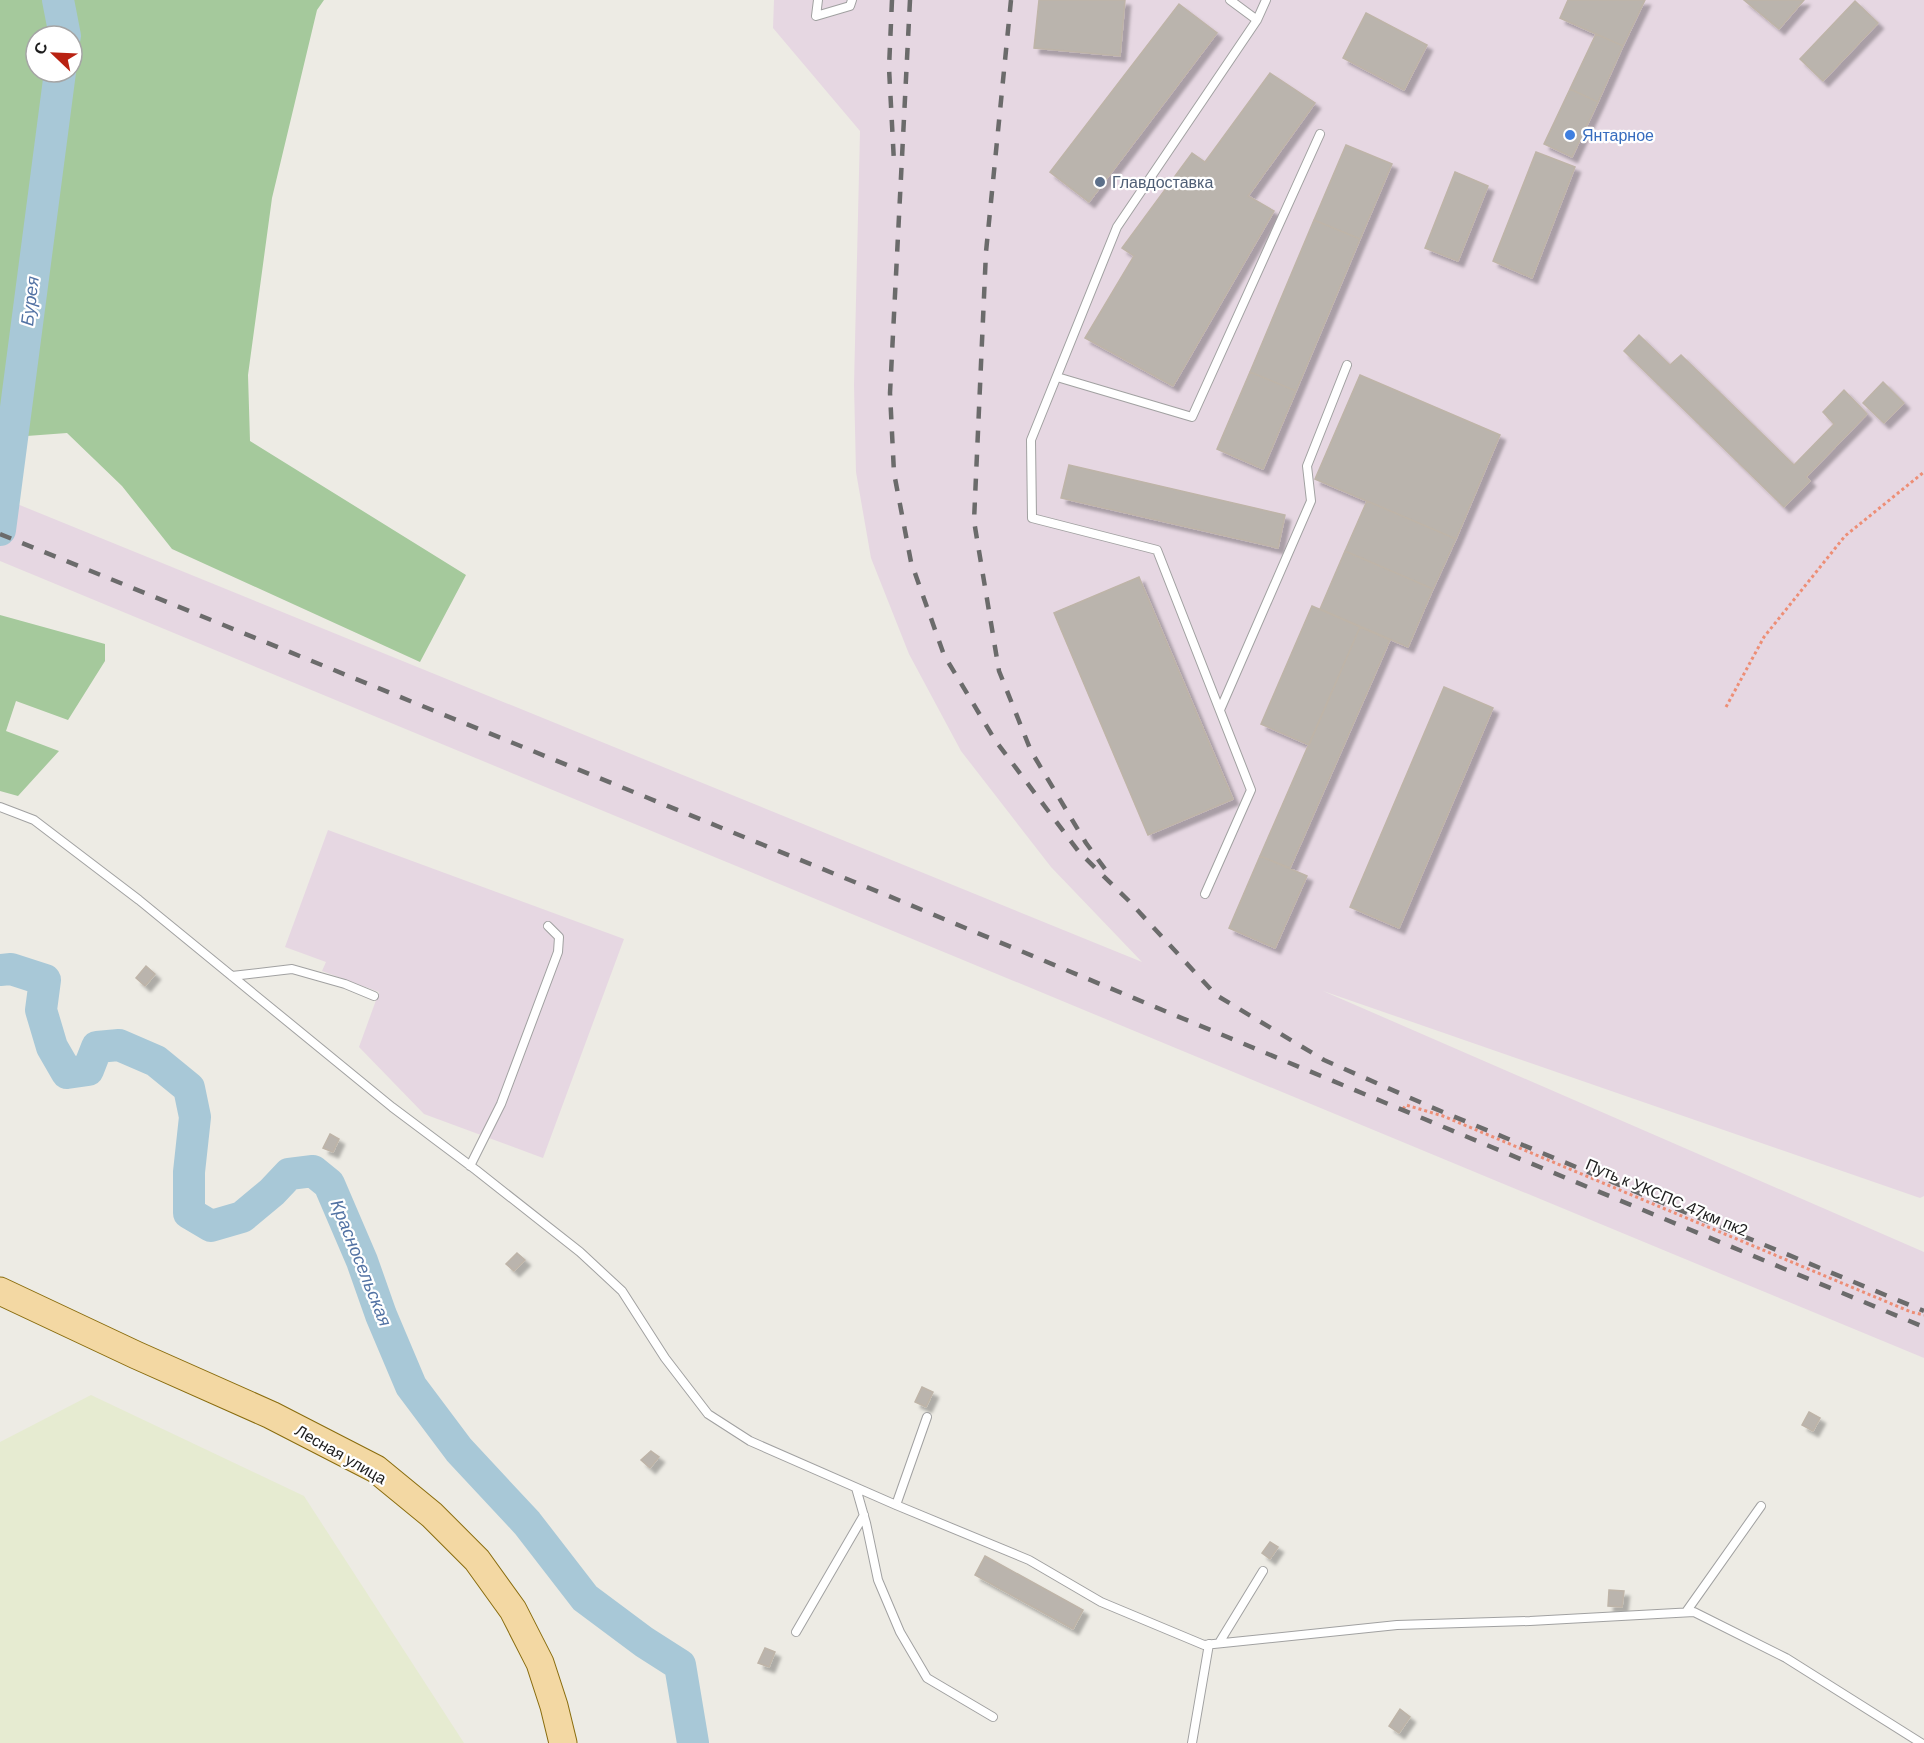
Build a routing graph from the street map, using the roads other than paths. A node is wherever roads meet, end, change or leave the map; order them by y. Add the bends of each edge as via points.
1 (818, 0) edge
2 (852, 0) edge
3 (1230, 0) edge
4 (1266, 0) edge
5 (1257, 20) junction
6 (1320, 134) dead end
7 (1347, 365) dead end
8 (1057, 377) junction
9 (1220, 710) junction
10 (0, 807) edge
11 (1205, 894) dead end
12 (548, 926) dead end
13 (232, 976) junction
14 (374, 996) dead end
15 (470, 1166) junction
16 (0, 1291) edge
17 (927, 1417) dead end
18 (856, 1488) junction
19 (896, 1505) junction
20 (1761, 1506) dead end
21 (864, 1515) junction
22 (1263, 1571) dead end
23 (1686, 1612) junction
24 (796, 1632) dead end
25 (1219, 1643) junction
26 (1209, 1644) junction
27 (993, 1717) dead end
28 (562, 1743) edge
29 (1192, 1743) edge
30 (1921, 1743) edge

1 - 2 lane via 816,16 850,6
3 - 5 lane
4 - 5 lane
5 - 8 lane via 1117,227
6 - 8 lane via 1192,417
7 - 9 lane via 1307,466 1311,501
8 - 9 lane via 1031,440 1032,518 1157,550
9 - 11 lane via 1251,790
10 - 13 lane via 34,820
12 - 15 lane via 559,937 558,952 501,1104
13 - 14 lane via 292,969
13 - 15 lane
15 - 18 lane via 622,1290 665,1358 708,1414 750,1441
16 - 28 main road, Лесная улица via 270,1415 376,1469 432,1515 477,1560 513,1610 540,1663
17 - 19 lane
18 - 19 lane
18 - 21 lane
19 - 26 lane via 1029,1560 1101,1602
20 - 23 lane
21 - 24 lane
21 - 27 lane via 878,1580 900,1632 927,1678
22 - 25 lane
23 - 25 lane via 1397,1625
23 - 30 lane via 1694,1612 1786,1658
25 - 26 lane
26 - 29 lane

